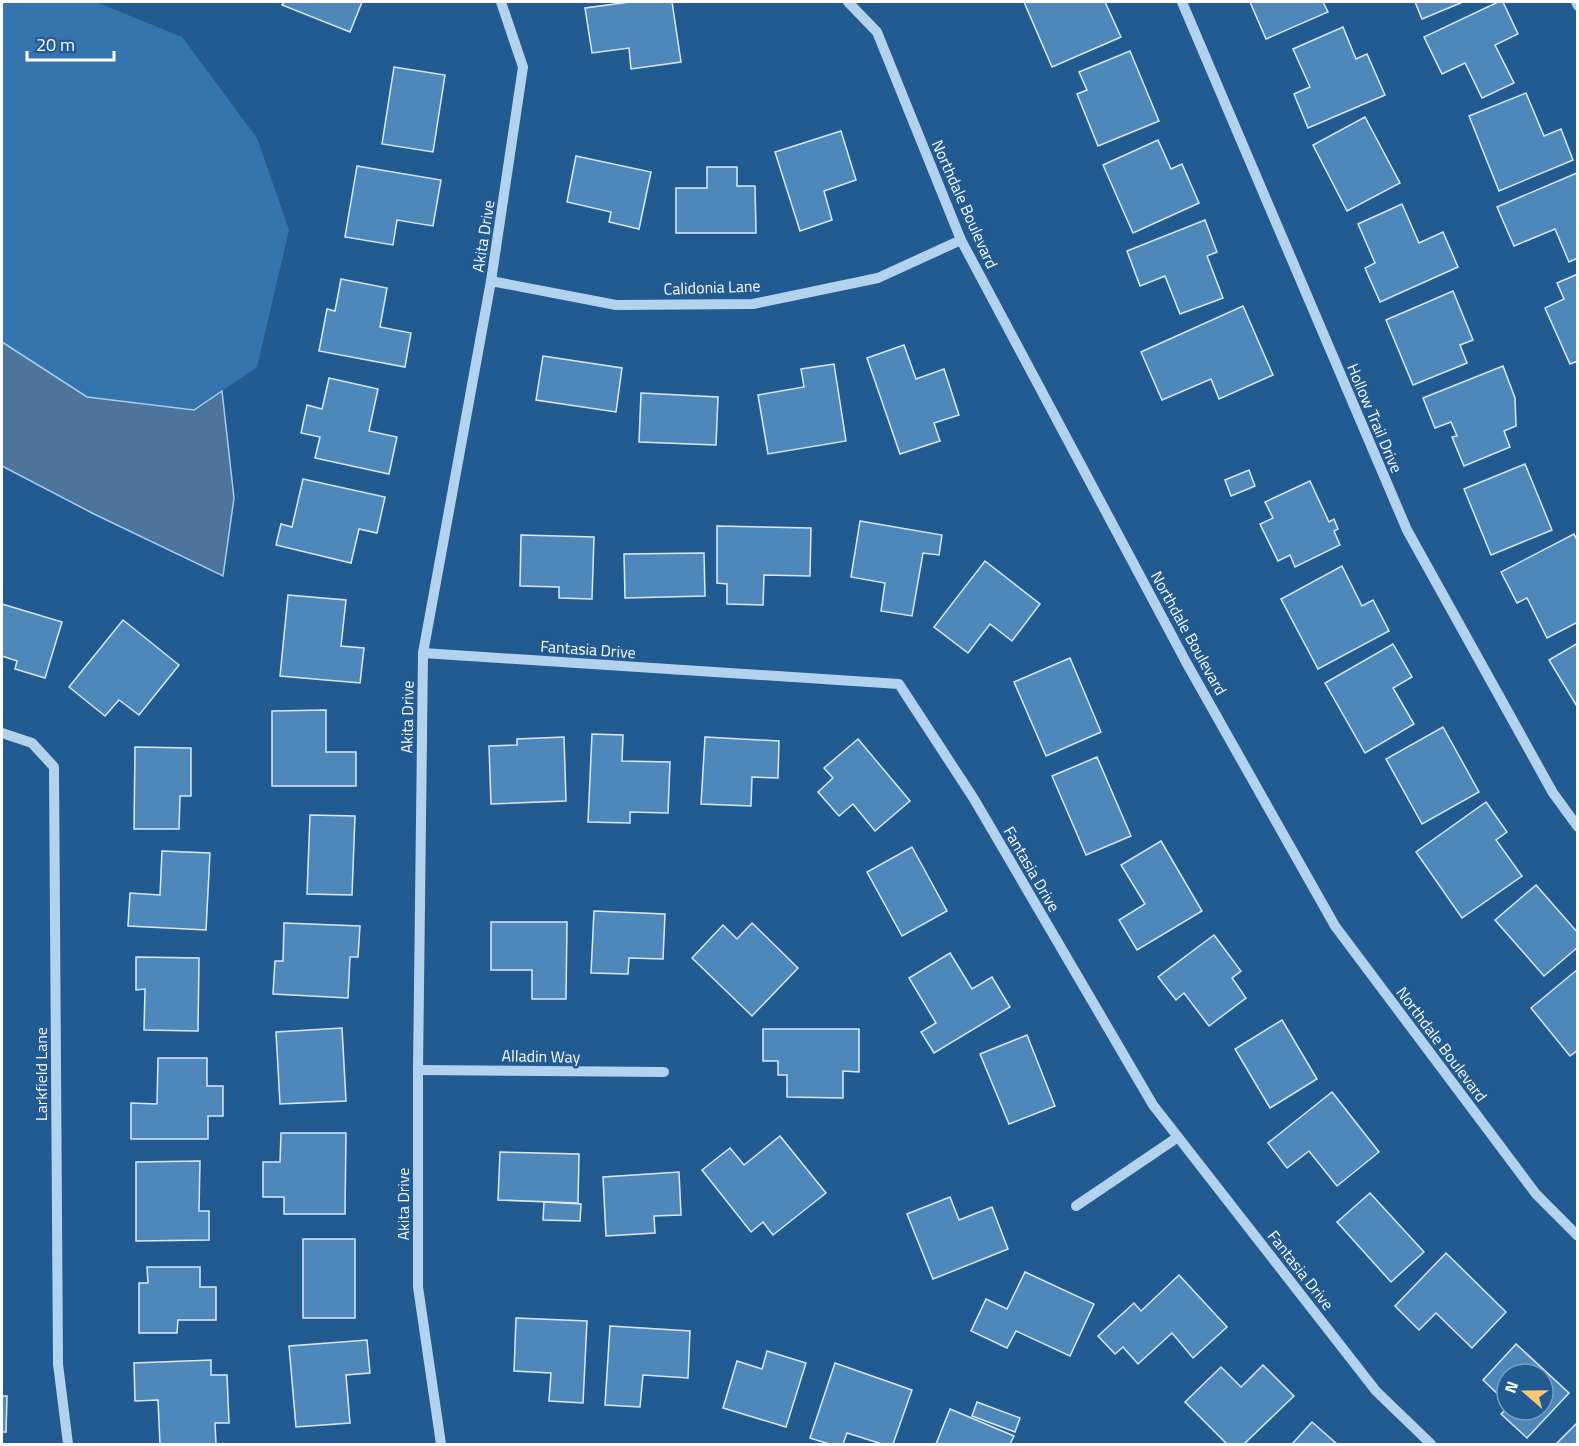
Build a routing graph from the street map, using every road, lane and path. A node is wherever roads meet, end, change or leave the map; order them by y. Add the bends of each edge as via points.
1 (501, 2) edge
2 (848, 2) edge
3 (1182, 2) edge
4 (1576, 2) edge
5 (1578, 6) edge
6 (961, 240) junction
7 (491, 281) junction
8 (423, 653) junction
9 (2, 733) edge
10 (1578, 827) edge
11 (418, 1070) junction
12 (664, 1072) dead end
13 (1178, 1137) junction
14 (1076, 1206) dead end
15 (1578, 1236) edge
16 (68, 1444) edge
17 (441, 1444) edge
18 (1431, 1444) edge

1 - 7 street, Akita Drive via 523,68
2 - 6 street, Northdale Boulevard via 877,32
3 - 10 street, Hollow Trail Drive via 1407,530 1553,793
4 - 5 street
6 - 7 street, Calidonia Lane via 878,278 753,304 616,305
6 - 15 street, Northdale Boulevard via 1186,662 1335,926 1536,1194
7 - 8 street, Akita Drive
8 - 11 street, Akita Drive
8 - 13 street, Fantasia Drive via 899,684 974,799 1153,1105
9 - 16 street, Larkfield Lane via 32,743 54,767 58,1364
11 - 12 street, Alladin Way
11 - 17 street, Akita Drive via 418,1287
13 - 14 street
13 - 18 street, Fantasia Drive via 1376,1391

